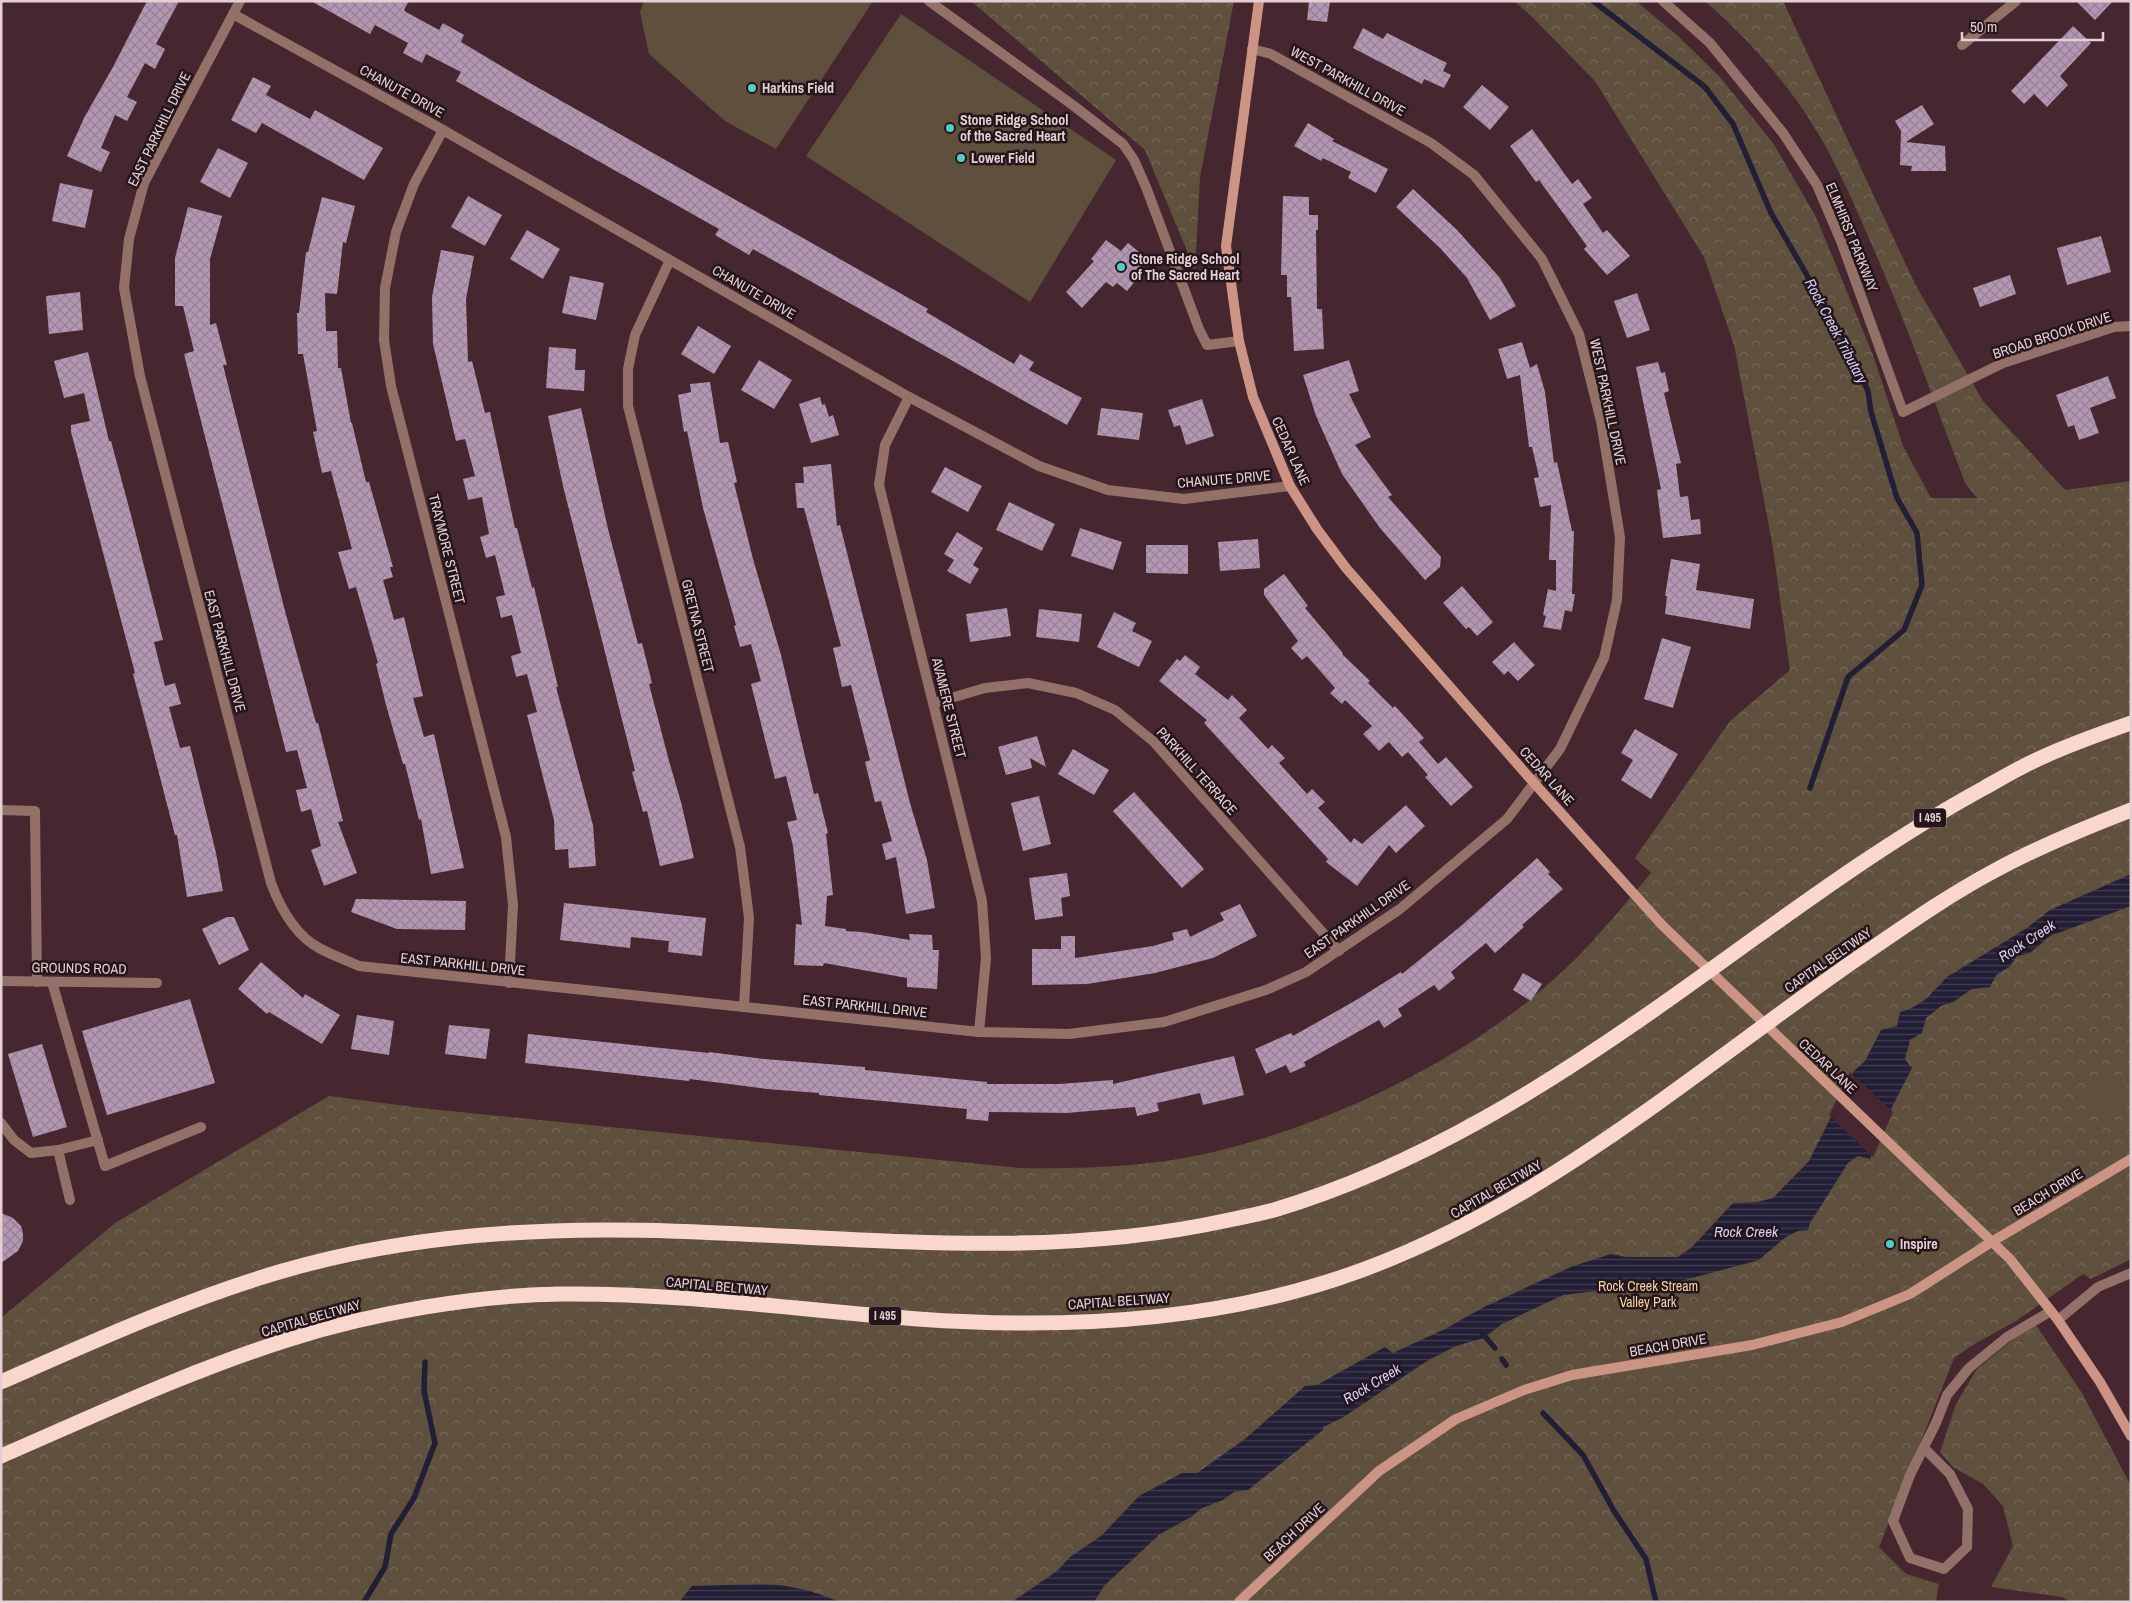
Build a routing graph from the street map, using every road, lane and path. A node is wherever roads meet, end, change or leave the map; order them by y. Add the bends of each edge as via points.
1 (240, 1) edge
2 (929, 1) edge
3 (1259, 1) edge
4 (1664, 1) edge
5 (2016, 1) edge
6 (233, 14) junction
7 (1962, 44) dead end
8 (1252, 49) junction
9 (444, 130) junction
10 (670, 260) junction
11 (2131, 326) edge
12 (1239, 341) junction
13 (909, 397) junction
14 (1902, 412) joint
15 (1290, 486) junction
16 (934, 703) junction
17 (2131, 723) edge
18 (1534, 783) junction
19 (1, 810) edge
20 (2131, 810) edge
21 (1339, 951) junction
22 (1, 981) edge
23 (37, 982) junction
24 (52, 982) junction
25 (157, 983) dead end
26 (509, 983) junction
27 (744, 1006) junction
28 (979, 1032) junction
29 (1, 1123) edge
30 (202, 1127) dead end
31 (98, 1140) junction
32 (58, 1150) junction
33 (2131, 1159) edge
34 (70, 1200) dead end
35 (1992, 1241) junction
36 (2131, 1273) edge
37 (2051, 1311) junction
38 (2058, 1320) junction
39 (1, 1382) edge
40 (2131, 1436) edge
41 (1924, 1448) junction
42 (1, 1456) edge
43 (1239, 1602) edge

1 - 6 street, EAST PARKHILL DRIVE
2 - 12 street via 1123,144 1146,187 1207,345
3 - 8 street, CEDAR LANE
4 - 14 street, ELMHIRST PARKWAY via 1710,43 1783,134 1817,185 1841,241
5 - 7 street
6 - 9 street, CHANUTE DRIVE
6 - 26 street, EAST PARKHILL DRIVE via 144,183 129,239 124,288 140,376 271,883 281,908 317,948 359,966
8 - 12 street, CEDAR LANE via 1226,246
8 - 18 street, WEST PARKHILL DRIVE via 1271,54 1431,143 1474,175 1542,259 1579,334 1601,421 1620,537 1617,600 1604,658 1560,749
9 - 10 street, CHANUTE DRIVE
9 - 26 street, TRAYMORE STREET via 414,184 396,232 385,288 384,340 391,386 506,837 513,905
10 - 13 street, CHANUTE DRIVE
10 - 27 street, GRETNA STREET via 635,334 628,369 628,406 740,847 749,918
11 - 14 street, BROAD BROOK DRIVE via 2114,327 2004,363
12 - 15 street, CEDAR LANE via 1253,397
13 - 15 street, CHANUTE DRIVE via 1039,466 1108,490 1184,499
13 - 16 street, AVAMERE STREET via 885,445 879,485
15 - 18 street, CEDAR LANE via 1346,568
16 - 21 street, PARKHILL TERRACE via 985,688 1028,683 1076,693 1115,710 1154,742
16 - 28 street, AVAMERE STREET via 982,901 986,958
17 - 39 highway, I 495 via 2033,761 1936,814 1858,864 1565,1070 1479,1122 1351,1182 1272,1210 1128,1238 1030,1244 928,1244 651,1231 554,1231 466,1236 366,1251 281,1271 199,1298
18 - 21 street, EAST PARKHILL DRIVE via 1507,819 1400,909
18 - 35 street, CEDAR LANE via 1662,925
19 - 23 street via 35,811
20 - 42 highway, CAPITAL BELTWAY / I 495 via 2070,833 1990,873 1908,924 1532,1189 1453,1232 1381,1264 1298,1291 1211,1310 1118,1320 1024,1323 924,1319 648,1296 558,1294 474,1300 377,1317 292,1338 214,1366
21 - 28 street, EAST PARKHILL DRIVE via 1306,972 1266,990 1164,1022 1069,1034
22 - 23 street, GROUNDS ROAD
23 - 24 street, GROUNDS ROAD
24 - 25 street, GROUNDS ROAD
24 - 31 street
26 - 27 street, EAST PARKHILL DRIVE
27 - 28 street, EAST PARKHILL DRIVE
29 - 32 street via 14,1140 31,1152
30 - 31 street via 105,1166
31 - 32 street
32 - 34 street
33 - 35 street, BEACH DRIVE
35 - 37 street, CEDAR LANE
35 - 43 street, BEACH DRIVE via 1910,1294 1842,1322 1752,1345 1572,1375 1524,1390 1456,1419 1380,1471
36 - 38 street via 2098,1287
37 - 38 street, CEDAR LANE
37 - 41 street via 2008,1337 1970,1368 1947,1395
38 - 40 street, CEDAR LANE via 2100,1382
41 - 41 street via 1950,1474 1968,1509 1967,1547 1944,1569 1910,1558 1893,1522

